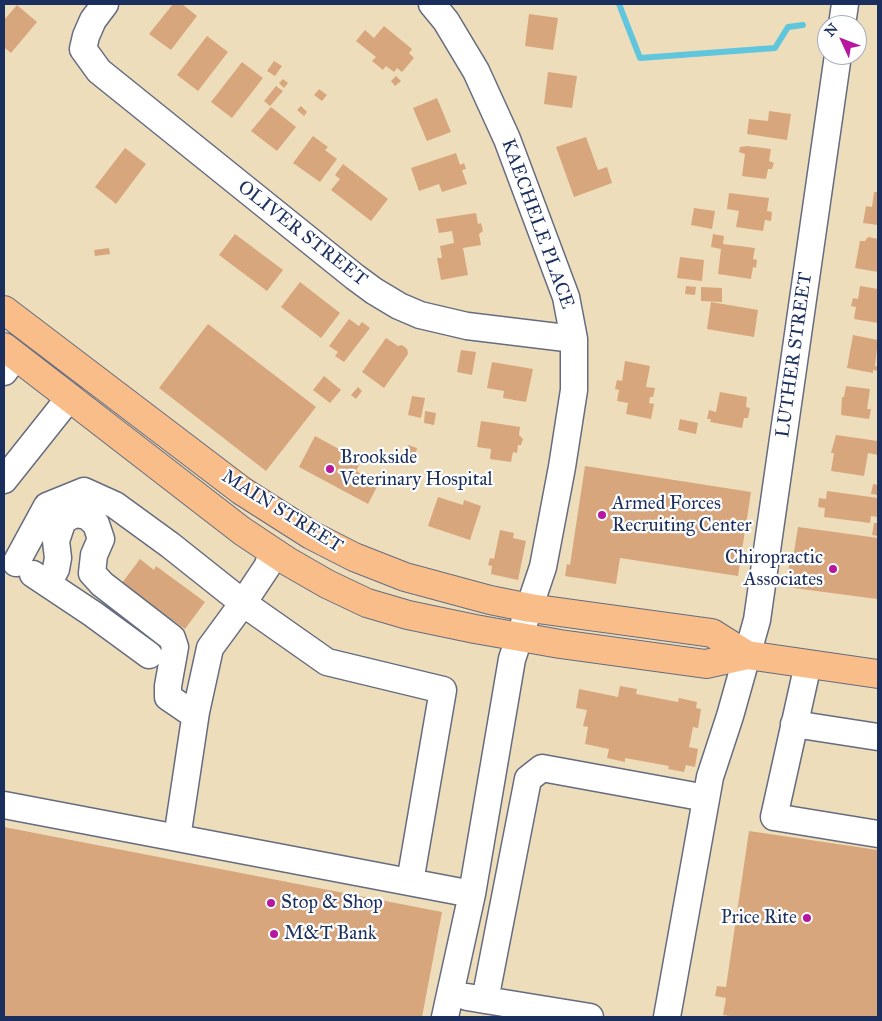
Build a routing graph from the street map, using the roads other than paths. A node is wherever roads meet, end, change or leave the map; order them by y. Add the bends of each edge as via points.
1 (105, 4) edge
2 (432, 4) edge
3 (837, 65) edge
4 (4, 310) edge
5 (574, 339) junction
6 (8, 358) edge
7 (88, 374) junction
8 (70, 397) junction
9 (4, 480) edge
10 (287, 520) junction
11 (273, 552) junction
12 (10, 564) edge
13 (48, 584) junction
14 (243, 603) junction
15 (530, 608) junction
16 (519, 637) junction
17 (148, 655) dead end
18 (747, 655) junction
19 (808, 664) junction
20 (878, 674) edge
21 (196, 712) junction
22 (794, 724) junction
23 (878, 737) edge
24 (706, 798) junction
25 (4, 805) edge
26 (878, 834) edge
27 (177, 838) junction
28 (410, 882) junction
29 (472, 894) junction
30 (485, 1000) junction
31 (447, 1006) edge
32 (590, 1017) edge
33 (667, 1017) edge

1 - 5 street, OLIVER STREET via 93,20 84,49 107,78 374,291 420,315 467,326
2 - 5 street, KAECHELE PLACE via 476,71 507,139 566,296
3 - 18 street, LUTHER STREET via 757,620
4 - 7 main road, MAIN STREET
5 - 15 street, KAECHELE PLACE via 574,390 562,467 543,567
6 - 8 main road, MAIN STREET
7 - 8 main road
7 - 10 main road, MAIN STREET via 242,491
8 - 9 street
8 - 11 main road, MAIN STREET
10 - 11 main road
10 - 15 main road, MAIN STREET via 354,557 405,578
11 - 14 street
11 - 16 main road, MAIN STREET via 367,603 408,615
12 - 13 street
12 - 14 street via 47,506 84,490 115,505
13 - 17 street
13 - 21 street via 56,569 56,542 63,520 75,514 87,516 96,524 102,540 94,555 92,573 172,638 175,647 168,697
14 - 21 street via 210,648
14 - 28 street via 327,662 443,690
15 - 16 street, KAECHELE PLACE
15 - 18 main road, MAIN STREET via 712,633
16 - 18 main road, MAIN STREET via 706,664
16 - 29 street, KAECHELE PLACE via 512,659
18 - 19 main road, MAIN STREET
18 - 24 street, LUTHER STREET
19 - 20 main road, MAIN STREET
19 - 22 street
21 - 27 street
22 - 23 street
22 - 26 street via 774,818
24 - 30 street via 542,768 528,779
24 - 33 street, LUTHER STREET
25 - 27 street
27 - 28 street
28 - 29 street
29 - 31 street, KAECHELE PLACE
30 - 31 street
30 - 32 street

